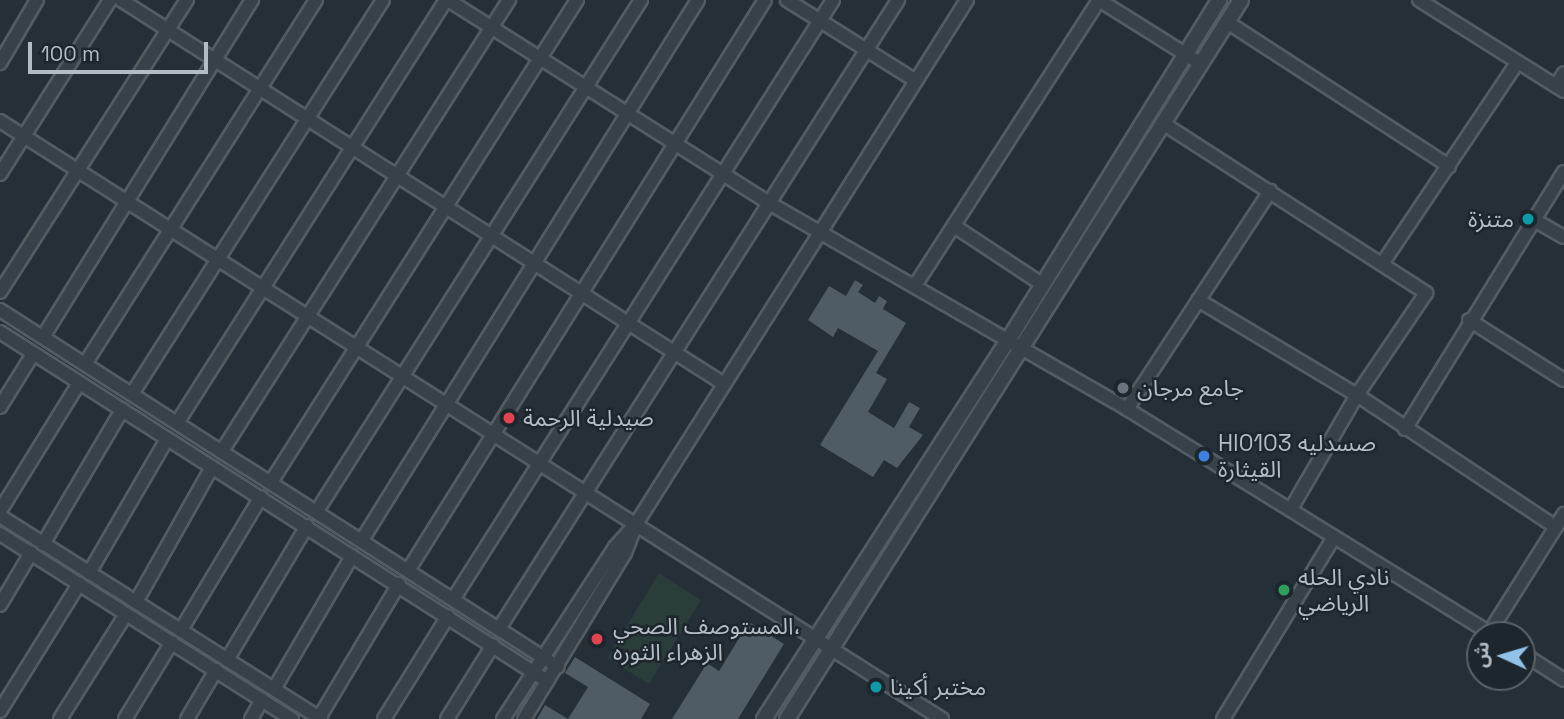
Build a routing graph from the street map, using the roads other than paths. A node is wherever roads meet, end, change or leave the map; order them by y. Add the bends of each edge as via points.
1 (37, 0) edge
2 (110, 0) edge
3 (121, 0) edge
4 (187, 0) edge
5 (253, 0) edge
6 (316, 0) edge
7 (383, 0) edge
8 (447, 0) edge
9 (509, 0) edge
10 (577, 0) edge
11 (641, 0) edge
12 (698, 0) edge
13 (765, 0) edge
14 (787, 0) edge
15 (833, 0) edge
16 (898, 0) edge
17 (967, 0) edge
18 (1099, 0) edge
19 (1219, 0) edge
20 (1241, 0) edge
21 (1419, 0) edge
22 (820, 21) junction
23 (1227, 22) junction
24 (492, 27) junction
25 (168, 30) junction
26 (866, 50) junction
27 (1186, 54) junction
28 (540, 58) junction
29 (215, 60) junction
30 (0, 62) edge
31 (1517, 63) junction
32 (1201, 64) junction
33 (1564, 73) edge
34 (916, 81) junction
35 (586, 87) junction
36 (1560, 88) edge
37 (260, 89) junction
38 (627, 113) junction
39 (307, 118) junction
40 (0, 121) edge
41 (1164, 124) junction
42 (23, 137) junction
43 (675, 143) junction
44 (352, 148) junction
45 (1449, 166) junction
46 (78, 171) junction
47 (1564, 172) edge
48 (0, 173) edge
49 (723, 173) junction
50 (397, 176) junction
51 (1270, 191) junction
52 (125, 201) junction
53 (769, 202) junction
54 (446, 206) junction
55 (1536, 220) junction
56 (954, 226) junction
57 (170, 230) junction
58 (822, 230) junction
59 (492, 235) junction
60 (1564, 237) edge
61 (217, 260) junction
62 (534, 263) junction
63 (1382, 264) junction
64 (916, 284) junction
65 (1043, 285) junction
66 (262, 289) junction
67 (0, 292) edge
68 (582, 292) junction
69 (1198, 300) junction
70 (0, 310) edge
71 (307, 317) junction
72 (1469, 320) junction
73 (629, 322) junction
74 (0, 332) edge
75 (43, 337) junction
76 (1015, 343) junction
77 (356, 348) junction
78 (675, 351) junction
79 (33, 354) junction
80 (85, 364) junction
81 (402, 377) junction
82 (1564, 380) edge
83 (79, 383) junction
84 (724, 384) junction
85 (132, 394) junction
86 (1357, 395) junction
87 (445, 405) junction
88 (0, 407) edge
89 (1127, 409) junction
90 (122, 410) junction
91 (177, 423) junction
92 (1405, 429) junction
93 (492, 435) junction
94 (167, 439) junction
95 (222, 452) junction
96 (539, 464) junction
97 (212, 467) junction
98 (271, 482) junction
99 (585, 493) junction
100 (261, 497) junction
101 (1291, 509) junction
102 (317, 511) junction
103 (0, 514) edge
104 (1564, 514) edge
105 (636, 524) junction
106 (307, 526) junction
107 (1556, 527) junction
108 (0, 534) edge
109 (1334, 537) junction
110 (362, 540) junction
111 (43, 544) junction
112 (31, 553) junction
113 (352, 556) junction
114 (409, 569) junction
115 (89, 573) junction
116 (79, 584) junction
117 (399, 584) junction
118 (454, 598) junction
119 (136, 602) junction
120 (0, 605) edge
121 (126, 614) junction
122 (449, 616) junction
123 (1470, 621) edge
124 (1499, 621) edge
125 (500, 627) junction
126 (181, 631) junction
127 (818, 638) junction
128 (172, 642) junction
129 (493, 645) junction
130 (833, 648) junction
131 (543, 657) junction
132 (227, 660) junction
133 (1536, 662) edge
134 (558, 667) junction
135 (216, 670) junction
136 (533, 672) junction
137 (1564, 680) edge
138 (547, 681) junction
139 (274, 689) junction
140 (262, 700) junction
141 (0, 711) edge
142 (320, 718) edge
143 (60, 719) edge
144 (125, 719) edge
145 (187, 719) edge
146 (251, 719) edge
147 (292, 719) edge
148 (384, 719) edge
149 (447, 719) edge
150 (503, 719) edge
151 (524, 719) edge
152 (764, 719) edge
153 (787, 719) edge
154 (942, 719) edge
155 (1223, 719) edge

1 - 30 street
2 - 42 street
3 - 25 street
4 - 25 street
5 - 29 street
6 - 37 street
7 - 39 street
8 - 24 street
8 - 44 street
9 - 24 street
10 - 28 street
11 - 35 street
12 - 38 street
13 - 43 street
14 - 22 street
15 - 22 street
16 - 26 street
17 - 34 street
18 - 27 street
18 - 56 street
19 - 27 street
20 - 23 street
21 - 31 street
22 - 26 street
22 - 49 street
23 - 32 street
23 - 45 street
24 - 28 street
24 - 50 street
25 - 29 street
25 - 46 street
26 - 34 street
26 - 53 street
27 - 32 street
27 - 65 street
28 - 35 street
28 - 54 street
29 - 37 street
29 - 52 street
31 - 36 street
31 - 45 street
32 - 41 street
33 - 36 street
34 - 58 street
35 - 38 street
35 - 59 street
37 - 39 street
37 - 57 street
38 - 43 street
38 - 62 street
39 - 44 street
39 - 61 street
40 - 42 street
41 - 51 street
41 - 76 street
42 - 46 street
42 - 48 street
43 - 49 street
43 - 68 street
44 - 50 street
44 - 66 street
45 - 63 street
46 - 52 street
46 - 67 street
47 - 55 street
49 - 53 street
49 - 73 street
50 - 54 street
50 - 71 street
51 - 63 street
51 - 69 street
52 - 57 street
52 - 75 street
53 - 58 street
53 - 78 street
54 - 59 street
54 - 77 street
55 - 60 street
55 - 72 street
56 - 64 street
56 - 65 street
57 - 61 street
57 - 80 street
58 - 64 street
58 - 84 street
59 - 62 street
59 - 81 street
61 - 66 street
61 - 85 street
62 - 68 street
62 - 87 street
63 - 86 street via 1426,293
64 - 76 street
65 - 76 street
66 - 71 street
66 - 91 street
68 - 73 street
68 - 93 street
69 - 86 street
69 - 89 street
70 - 75 street
71 - 77 street
71 - 95 street
72 - 82 street
72 - 92 street
73 - 78 street
73 - 96 street
74 - 79 street
75 - 80 street
76 - 89 street
76 - 127 street
76 - 130 street
77 - 81 street
77 - 98 street
78 - 84 street
78 - 99 street
79 - 83 street
79 - 88 street
80 - 85 street
81 - 87 street
81 - 102 street
83 - 90 street
83 - 103 street
84 - 105 street
85 - 91 street
86 - 92 street
86 - 101 street
87 - 93 street
87 - 110 street
89 - 101 street
90 - 94 street
90 - 111 street
91 - 95 street
92 - 107 street
93 - 96 street
93 - 114 street
94 - 97 street
94 - 115 street
95 - 98 street
96 - 99 street
96 - 118 street
97 - 100 street
97 - 119 street
98 - 102 street
99 - 105 street
99 - 125 street
100 - 106 street
100 - 126 street
101 - 109 street
102 - 110 street
103 - 111 street
104 - 107 street
105 - 127 street
105 - 131 street via 615,547
105 - 134 street via 625,553
106 - 113 street
106 - 132 street
107 - 124 street
108 - 112 street
109 - 123 street
109 - 155 street
110 - 114 street
111 - 115 street
112 - 116 street
112 - 120 street
113 - 117 street
113 - 139 street
114 - 118 street
115 - 119 street
116 - 121 street
116 - 141 street
117 - 122 street
117 - 142 street
118 - 125 street
119 - 126 street
121 - 128 street
121 - 143 street
122 - 129 street
122 - 148 street
125 - 131 street
126 - 132 street
127 - 130 street
127 - 152 street
128 - 135 street
128 - 144 street
129 - 136 street
129 - 149 street
130 - 153 street
130 - 154 street
131 - 134 street
131 - 136 street
132 - 139 street
133 - 137 street
134 - 138 street
135 - 140 street
135 - 145 street
136 - 138 street
136 - 150 street
138 - 151 street
139 - 142 street
140 - 146 street
140 - 147 street

